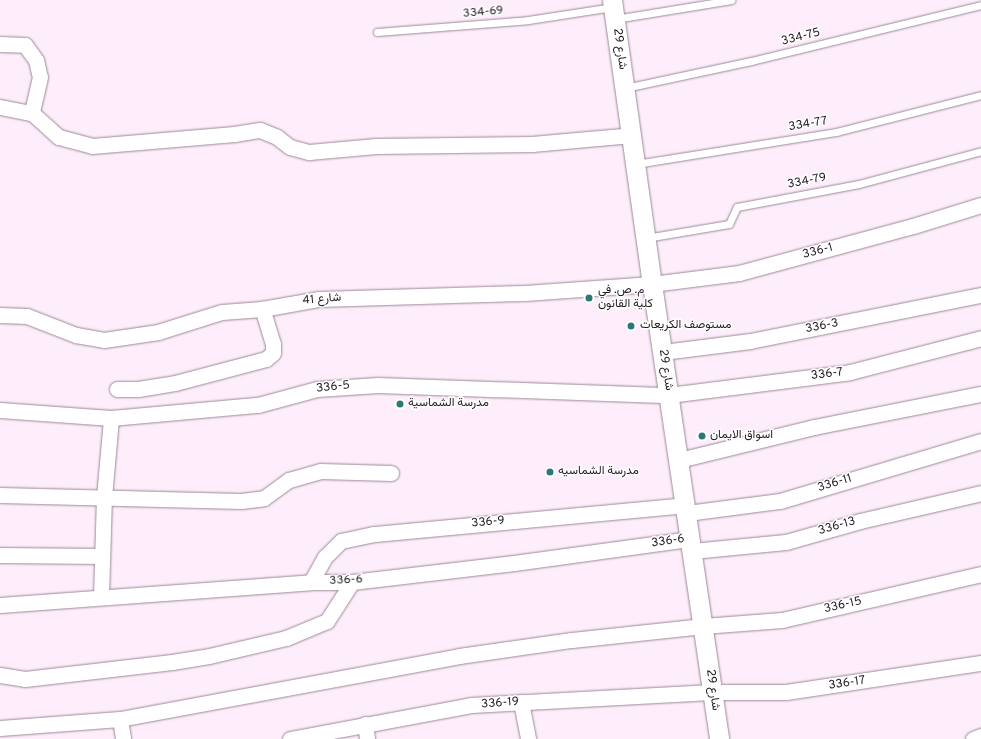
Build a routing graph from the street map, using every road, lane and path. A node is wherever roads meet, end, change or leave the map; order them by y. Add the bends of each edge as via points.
1 (731, 0) edge
2 (981, 5) edge
3 (614, 9) edge
4 (377, 32) dead end
5 (0, 44) edge
6 (625, 88) junction
7 (981, 95) edge
8 (0, 107) edge
9 (32, 113) junction
10 (632, 135) junction
11 (981, 151) edge
12 (636, 164) junction
13 (981, 205) edge
14 (646, 238) junction
15 (652, 284) junction
16 (981, 295) edge
17 (262, 309) junction
18 (0, 315) edge
19 (981, 338) edge
20 (663, 352) junction
21 (117, 389) dead end
22 (981, 394) edge
23 (669, 395) junction
24 (0, 410) edge
25 (111, 418) junction
26 (981, 442) edge
27 (679, 460) junction
28 (391, 474) dead end
29 (981, 493) edge
30 (0, 495) edge
31 (104, 497) junction
32 (686, 509) junction
33 (691, 545) junction
34 (0, 555) edge
35 (102, 556) junction
36 (981, 574) edge
37 (311, 582) junction
38 (352, 582) junction
39 (101, 597) junction
40 (0, 605) edge
41 (703, 626) junction
42 (981, 663) edge
43 (0, 675) edge
44 (712, 692) junction
45 (521, 702) junction
46 (120, 719) junction
47 (0, 728) edge
48 (366, 732) edge
49 (981, 736) edge
50 (123, 739) edge
51 (290, 739) edge
52 (528, 739) edge
53 (719, 739) edge
54 (972, 739) edge

1 - 3 lane, 334-69
2 - 6 lane, 334-75 via 751,61
3 - 4 lane, 334-69 via 528,20
3 - 6 street, شارع 29
5 - 9 street via 25,45 36,60 40,77
6 - 10 street, شارع 29
7 - 12 lane, 334-77 via 836,132
8 - 9 street
9 - 10 street via 59,137 92,146 260,130 277,136 290,147 309,152 376,146 532,144
10 - 12 street, شارع 29
11 - 14 lane, 334-79 via 859,184 737,207 729,224
12 - 14 street, شارع 29
13 - 15 street, 336-1 via 739,273
14 - 15 street, شارع 29
15 - 17 street, شارع 41 via 525,293 319,299
15 - 20 street, شارع 29
16 - 20 street, 336-3 via 750,341
17 - 18 street, شارع 41 via 222,312 158,332 104,340 76,335 27,316
17 - 21 street via 273,344 273,353 266,359 175,383 138,390
19 - 23 street, 336-7 via 850,372
20 - 23 street, شارع 29
22 - 27 street via 814,427
23 - 25 street, 336-5 via 378,385 318,389 258,405
23 - 27 street, شارع 29
24 - 25 street, 336-5
25 - 31 street
26 - 32 street, 336-11 via 780,501
27 - 32 street, شارع 29
28 - 31 street via 320,471 289,480 264,498 241,502
29 - 33 street, 336-13 via 860,521 786,542
30 - 31 street
31 - 35 street
32 - 33 street, شارع 29
32 - 37 street, 336-9 via 374,534 341,541 325,557
33 - 38 street, 336-6
33 - 41 street, شارع 29
34 - 35 street
35 - 39 street
36 - 41 street, 336-15 via 782,620
37 - 38 street, 336-6
37 - 39 street, 336-6
38 - 43 street via 327,621 286,638 172,662 25,679
39 - 40 street, 336-6
41 - 44 street, شارع 29
41 - 46 street, 336-15 via 572,640 459,656
42 - 44 street, 336-17 via 786,692
44 - 45 street, 336-19
44 - 53 street, شارع 29
45 - 48 street, 336-19 via 471,706
45 - 52 street
46 - 47 street, 336-15
46 - 50 street
48 - 51 street, 336-19
49 - 54 street

